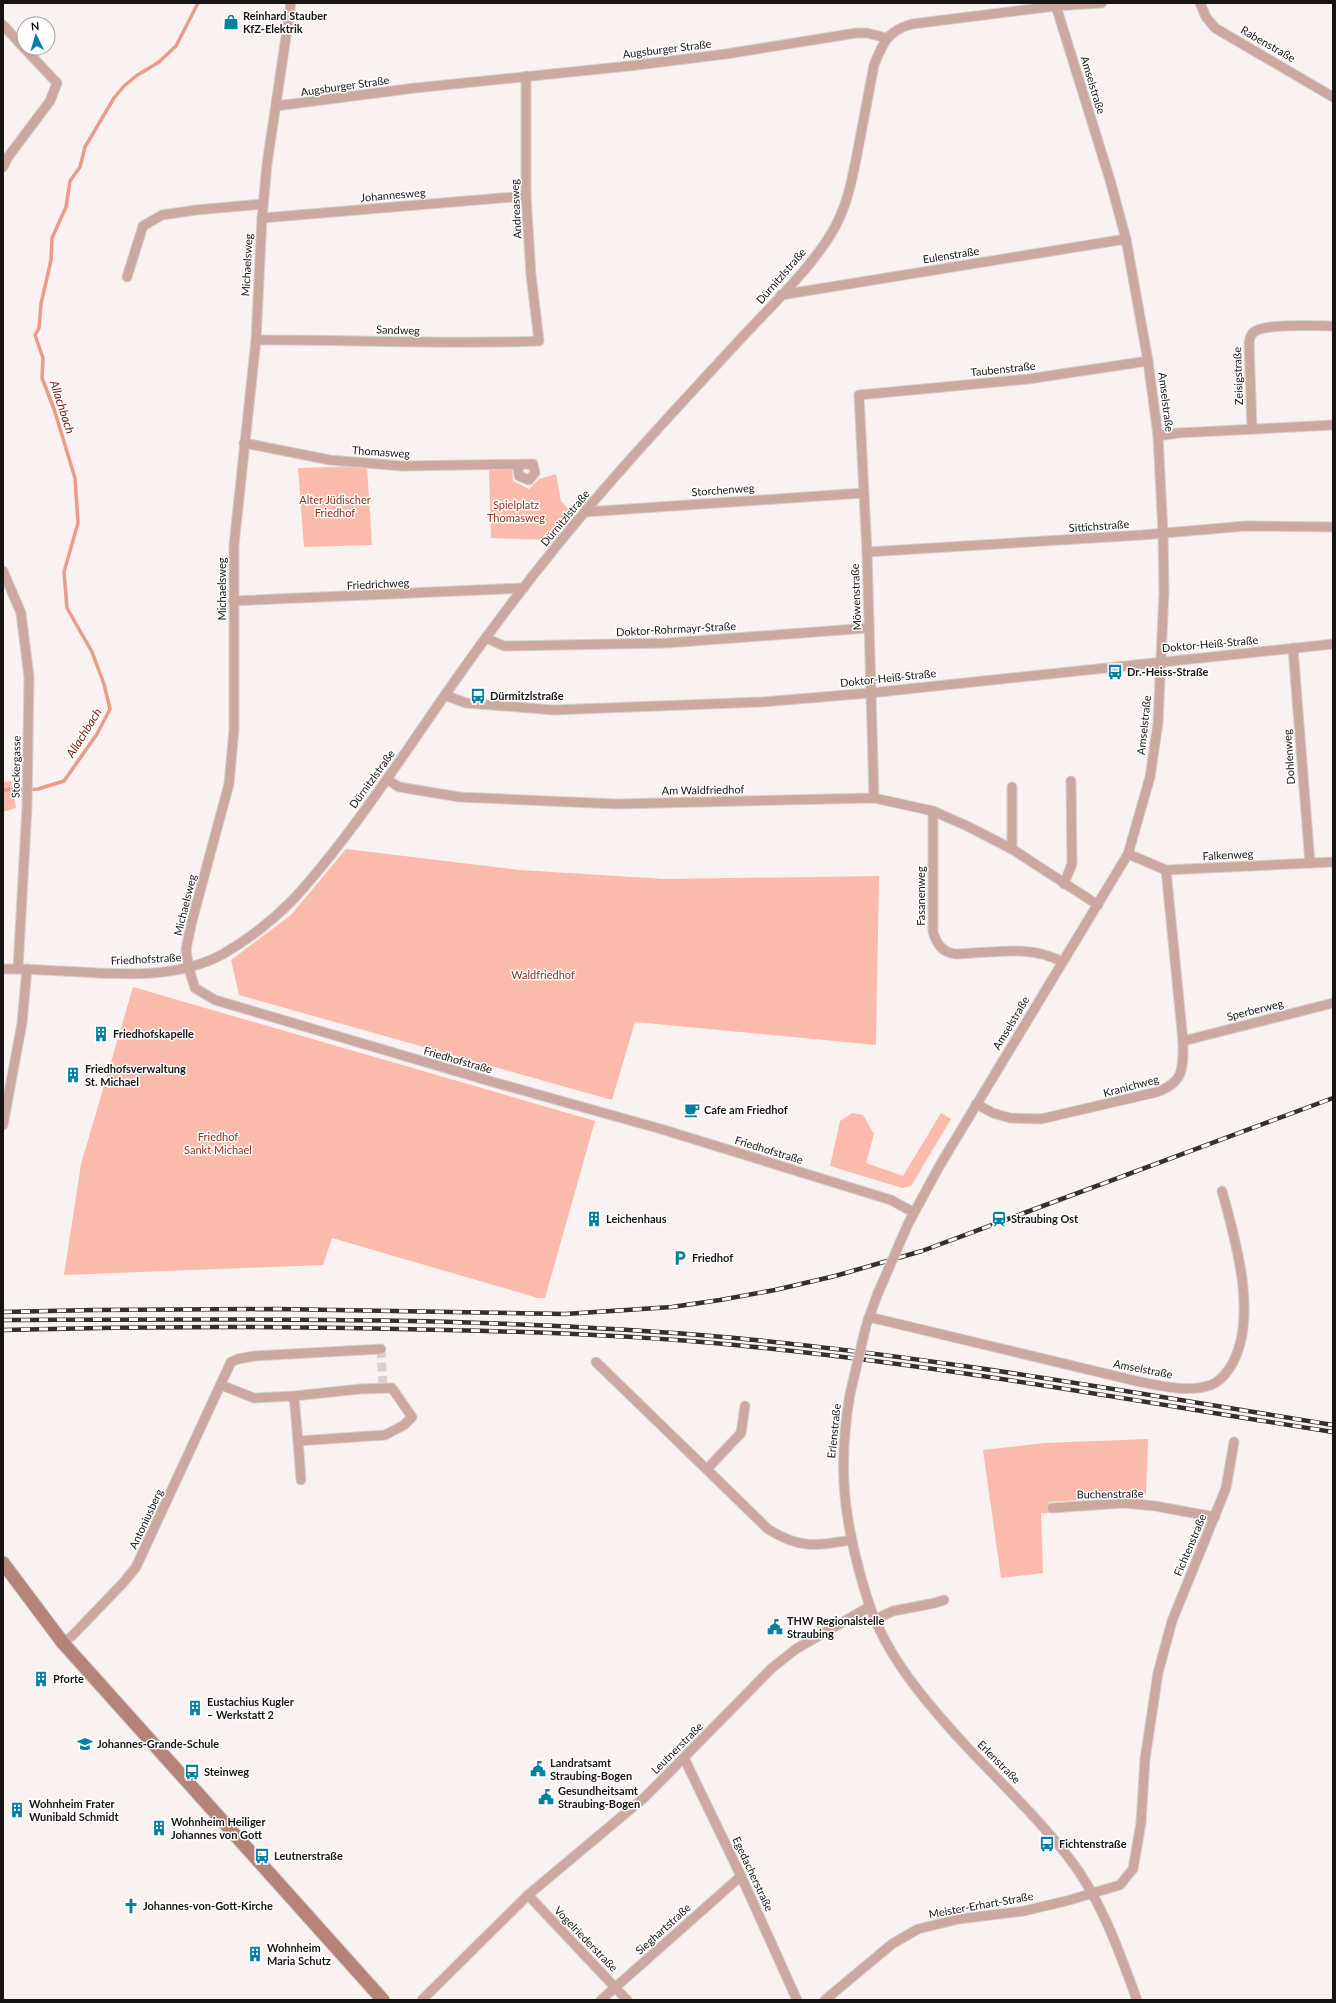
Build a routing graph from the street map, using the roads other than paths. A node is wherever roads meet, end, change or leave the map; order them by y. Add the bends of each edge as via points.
1 (291, 3) edge
2 (1102, 3) edge
3 (1200, 3) edge
4 (1055, 4) edge
5 (3, 25) edge
6 (887, 38) junction
7 (16, 39) edge
8 (32, 56) edge
9 (526, 76) junction
10 (1333, 97) edge
11 (276, 106) junction
12 (3, 167) edge
13 (526, 196) junction
14 (263, 204) junction
15 (262, 218) junction
16 (1126, 239) junction
17 (127, 277) dead end
18 (781, 295) junction
19 (1333, 326) edge
20 (256, 340) junction
21 (538, 341) joint
22 (1148, 361) junction
23 (859, 395) joint
24 (1333, 425) edge
25 (1252, 429) junction
26 (1158, 436) junction
27 (244, 443) junction
28 (517, 465) dead end
29 (863, 493) junction
30 (585, 512) junction
31 (1333, 527) edge
32 (1163, 533) junction
33 (867, 552) junction
34 (3, 570) edge
35 (524, 588) junction
36 (233, 601) junction
37 (870, 628) junction
38 (486, 638) junction
39 (1333, 644) edge
40 (1293, 648) junction
41 (1161, 661) junction
42 (870, 693) junction
43 (445, 695) junction
44 (388, 780) junction
45 (1071, 781) dead end
46 (1012, 787) dead end
47 (874, 798) junction
48 (932, 811) junction
49 (1012, 849) junction
50 (1128, 854) junction
51 (1333, 862) edge
52 (1310, 864) junction
53 (1166, 870) junction
54 (1064, 884) junction
55 (1098, 905) junction
56 (1062, 962) junction
57 (189, 968) junction
58 (3, 969) edge
59 (22, 969) junction
60 (1333, 1003) edge
61 (1183, 1041) junction
62 (976, 1104) junction
63 (3, 1126) edge
64 (1222, 1191) dead end
65 (914, 1212) junction
66 (867, 1321) junction
67 (381, 1349) dead end
68 (596, 1362) dead end
69 (221, 1385) junction
70 (294, 1396) junction
71 (746, 1406) dead end
72 (298, 1441) junction
73 (1234, 1442) dead end
74 (707, 1469) junction
75 (301, 1480) dead end
76 (1052, 1508) dead end
77 (1215, 1517) junction
78 (851, 1540) junction
79 (3, 1563) edge
80 (944, 1600) dead end
81 (869, 1607) junction
82 (874, 1620) junction
83 (63, 1643) junction
84 (684, 1758) junction
85 (741, 1876) junction
86 (1093, 1893) junction
87 (528, 1895) junction
88 (616, 1987) junction
89 (383, 2000) edge
90 (422, 2000) edge
91 (602, 2000) edge
92 (627, 2000) edge
93 (797, 2000) edge
94 (825, 2000) edge
95 (1136, 2000) edge

1 - 11 street, Michaelsweg
2 - 4 street
3 - 10 street, Rabenstraße via 1206,18 1215,28
4 - 6 street via 912,24 897,28
4 - 16 street, Amselstraße
5 - 7 street
6 - 9 street, Augsburger Straße via 856,32 726,54
6 - 18 street, Dürnitzlstraße via 874,64 854,170 842,214 830,235
8 - 12 street via 57,83 50,101
9 - 11 street, Augsburger Straße
9 - 13 street, Andreasweg
11 - 14 street, Michaelsweg
13 - 15 street, Johannesweg
13 - 21 street, Andreasweg
14 - 15 street, Michaelsweg
14 - 17 street via 162,215 143,226
15 - 20 street, Michaelsweg
16 - 18 street, Eulenstraße
16 - 22 street, Amselstraße
18 - 30 street, Dürnitzlstraße via 647,439
19 - 25 street, Zeisigstraße via 1266,327 1255,330 1251,335 1249,343
20 - 21 street, Sandweg via 324,339 481,344
20 - 27 street, Michaelsweg
22 - 23 street, Taubenstraße via 1028,379
22 - 26 street, Amselstraße
23 - 29 street, Möwenstraße
24 - 25 street
25 - 26 street
26 - 32 street, Amselstraße
27 - 28 street, Thomasweg via 330,460 402,466
27 - 36 street, Michaelsweg via 234,545
29 - 30 street, Storchenweg
29 - 33 street, Möwenstraße
30 - 35 street, Dürnitzlstraße
31 - 32 street, Sittichstraße via 1246,526
32 - 33 street, Sittichstraße
32 - 41 street, Amselstraße
33 - 37 street, Möwenstraße
34 - 59 street, Stockergasse via 21,613 28,656
35 - 36 street, Friedrichweg
35 - 38 street, Dürnitzlstraße
36 - 57 street, Michaelsweg via 234,730 229,784 192,921 186,949
37 - 38 street, Doktor-Rohrmayr-Straße via 667,643 504,646
37 - 42 street, Möwenstraße
38 - 43 street, Dürnitzlstraße
39 - 40 street, Doktor-Heiß-Straße
40 - 41 street, Doktor-Heiß-Straße
40 - 52 street, Dohlenweg
41 - 42 street, Doktor-Heiß-Straße
41 - 50 street, Amselstraße via 1158,723 1150,777
42 - 43 street, Doktor-Heiß-Straße via 762,702 554,710 466,703
42 - 47 street, Möwenstraße
43 - 44 street, Dürnitzlstraße
44 - 47 street, Am Waldfriedhof via 399,787 459,797 618,804
44 - 57 street, Dürnitzlstraße via 317,874 290,905 247,939 210,960
45 - 54 street via 1072,864
46 - 49 street
47 - 48 street, Am Waldfriedhof
48 - 49 street, Am Waldfriedhof
48 - 56 street, Fasanenweg via 933,932 939,947 949,954 1029,951
49 - 54 street, Am Waldfriedhof
50 - 53 street, Falkenweg
50 - 55 street, Amselstraße
51 - 52 street, Falkenweg
52 - 53 street, Falkenweg
53 - 61 street, Kranichweg
54 - 55 street, Am Waldfriedhof
55 - 56 street, Amselstraße
56 - 62 street, Amselstraße
57 - 59 street, Friedhofstraße via 142,973
57 - 65 street, Friedhofstraße via 195,988 215,1000 662,1130 891,1200
58 - 59 street, Friedhofstraße
59 - 63 street, Stockergasse via 22,1023
60 - 61 street, Sperberweg
61 - 62 street, Kranichweg via 1182,1072 1176,1082 1158,1092 1041,1119 1010,1118
62 - 65 street, Amselstraße
64 - 66 street, Amselstraße via 1240,1260 1244,1304 1242,1332 1236,1358 1226,1374 1213,1384 1194,1388 1170,1388
65 - 66 street, Amselstraße, bridge
66 - 78 street, Erlenstraße, bridge via 850,1394 844,1437 843,1485
67 - 69 street, Antoniusberg via 238,1359 231,1362
68 - 74 street
69 - 70 street via 254,1398
69 - 83 street, Antoniusberg via 136,1567
70 - 72 street
70 - 72 street via 392,1388 412,1417 404,1425 385,1435
71 - 74 street via 741,1433
72 - 75 street
73 - 77 street, Fichtenstraße via 1226,1488
74 - 78 street via 768,1529 784,1539 804,1545
76 - 77 street, Buchenstraße via 1124,1503
77 - 86 street, Fichtenstraße via 1172,1621 1158,1673 1145,1760 1141,1823 1133,1869 1120,1885
78 - 81 street, Erlenstraße
79 - 83 main road
80 - 82 street via 894,1610
81 - 82 street, Erlenstraße
81 - 84 street, Leutnerstraße via 796,1649 772,1668
82 - 86 street, Erlenstraße via 897,1661 936,1711 967,1747 1022,1802 1070,1859
83 - 89 main road
84 - 85 street, Egedacherstraße
84 - 87 street, Leutnerstraße via 645,1798
85 - 88 street, Sieghartstraße
85 - 93 street, Egedacherstraße
86 - 94 street, Meister-Erhart-Straße via 1024,1911 959,1919 918,1929 892,1944
86 - 95 street, Erlenstraße via 1125,1967
87 - 88 street, Vogelriederstraße
87 - 90 street, Leutnerstraße
88 - 91 street, Sieghartstraße
88 - 92 street, Vogelriederstraße

